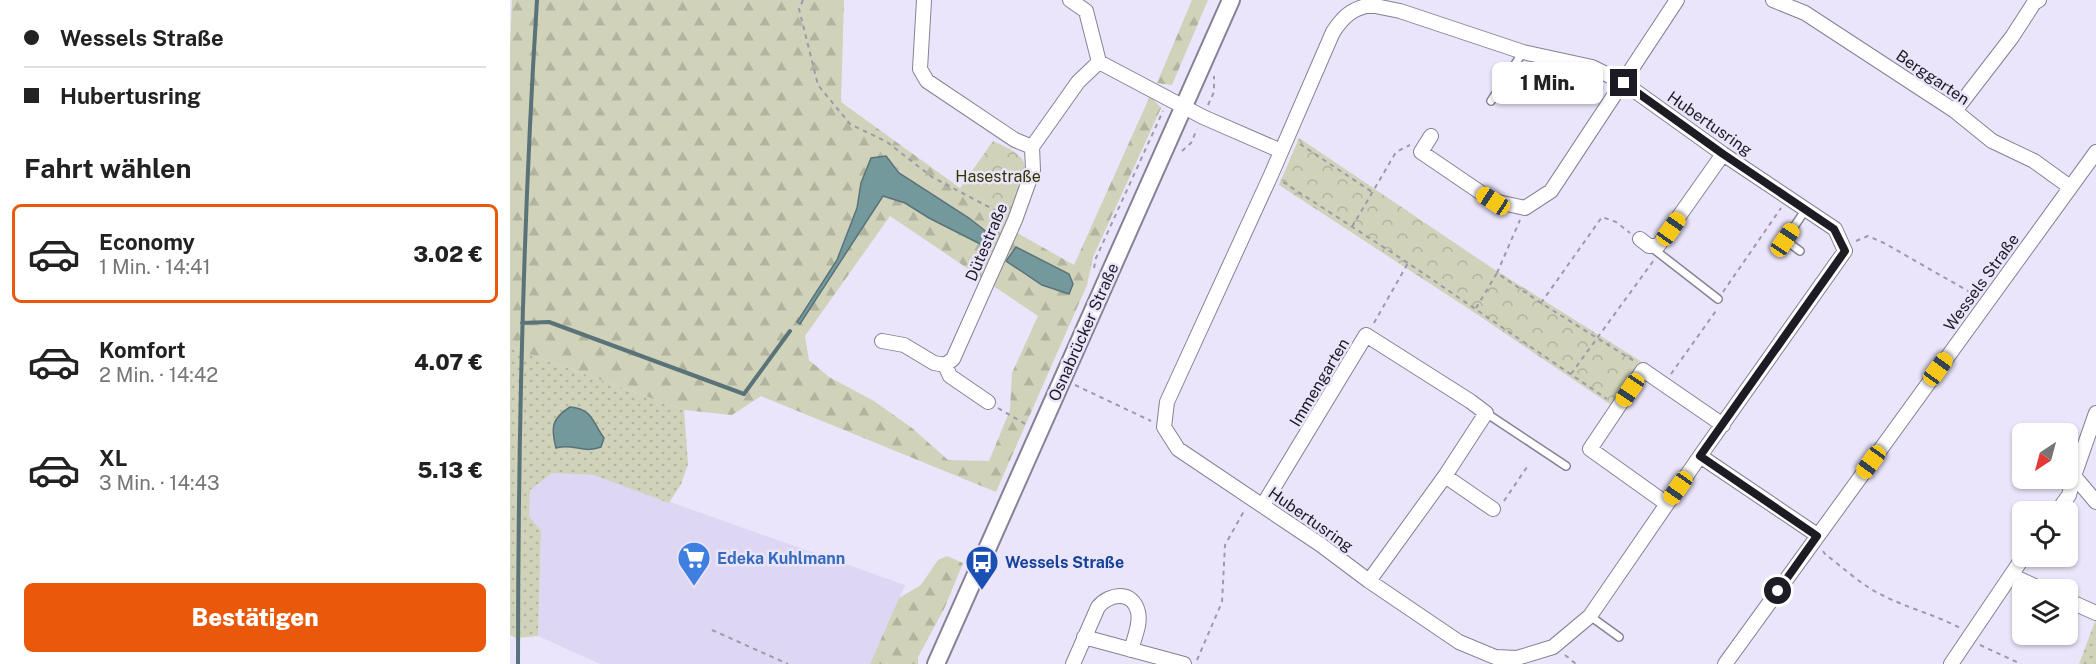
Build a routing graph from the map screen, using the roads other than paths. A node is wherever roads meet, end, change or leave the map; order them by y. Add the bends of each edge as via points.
1 (924, 0) edge
2 (1070, 0) edge
3 (1231, 0) edge
4 (1677, 0) edge
5 (1773, 0) edge
6 (2038, 0) edge
7 (1371, 3) edge
8 (1523, 52) junction
9 (1573, 61) junction
10 (1099, 62) junction
11 (1624, 83) junction
12 (1551, 93) dead end
13 (1491, 101) dead end
14 (1184, 105) junction
15 (1956, 111) junction
16 (1431, 136) road end
17 (1032, 147) junction
18 (1281, 152) junction
19 (2096, 152) edge
20 (1723, 154) junction
21 (2070, 188) junction
22 (1806, 209) junction
23 (1785, 240) junction
24 (1649, 246) joint
25 (1779, 249) dead end
26 (1800, 250) dead end
27 (1718, 299) road end
28 (882, 341) dead end
29 (945, 365) junction
30 (988, 402) road end
31 (1486, 413) junction
32 (2096, 414) edge
33 (1724, 425) junction
34 (1700, 456) junction
35 (2078, 465) edge
36 (1566, 466) dead end
37 (1444, 476) junction
38 (2078, 481) edge
39 (1257, 502) junction
40 (2096, 502) edge
41 (1667, 504) junction
42 (1493, 509) road end
43 (1817, 536) junction
44 (2016, 567) edge
45 (2011, 575) junction
46 (2020, 579) edge
47 (1369, 581) junction
48 (2078, 605) edge
49 (2096, 613) edge
50 (1590, 616) junction
51 (1619, 636) dead end
52 (1084, 637) junction
53 (1131, 650) junction
54 (936, 664) edge
55 (1073, 664) edge
56 (1184, 664) edge
57 (1725, 664) edge
58 (1951, 664) edge

1 - 17 street via 920,69 927,81 1015,140
2 - 10 street via 1086,11
3 - 14 street, Osnabrücker Straße
4 - 11 street
5 - 15 street, Berggarten via 1805,13
6 - 15 street
7 - 8 street, Hubertusring
7 - 18 street, Hubertusring via 1343,16 1333,32
8 - 9 street, Hubertusring
8 - 13 lane
9 - 11 street, Hubertusring
9 - 12 lane
10 - 14 street
10 - 17 street via 1078,82
11 - 16 street via 1551,191 1525,208 1493,201 1421,152
11 - 20 street, Hubertusring
14 - 18 street
14 - 54 street, Osnabrücker Straße
15 - 21 street, Berggarten via 1992,141 2034,161
17 - 29 street, Dütestraße via 1033,170 1015,220 953,359
18 - 39 street, Hubertusring via 1167,402 1164,427 1178,449
19 - 21 street, Wessels Straße
20 - 22 street, Hubertusring
20 - 24 street via 1658,246
21 - 43 street, Wessels Straße
22 - 23 lane
22 - 33 street, Hubertusring via 1834,229 1845,251
23 - 25 lane
23 - 26 lane
24 - 27 lane
28 - 29 street via 904,345 934,363
29 - 30 street via 950,376
31 - 36 lane, Immengarten
31 - 37 street
31 - 39 street, Immengarten via 1366,335
32 - 35 street
33 - 34 street, Hubertusring
33 - 41 street via 1643,370 1590,449
34 - 41 street, Hubertusring
34 - 43 street
37 - 42 street
37 - 47 street
38 - 40 street
39 - 47 street, Hubertusring
41 - 50 street, Hubertusring
43 - 57 street, Wessels Straße
44 - 45 street
45 - 46 street
45 - 58 street
47 - 50 street, Hubertusring via 1459,642 1495,657 1516,658 1552,647
48 - 49 street
50 - 51 lane
52 - 53 street
52 - 53 street via 1104,600 1124,596 1138,610
52 - 55 street
53 - 56 street

